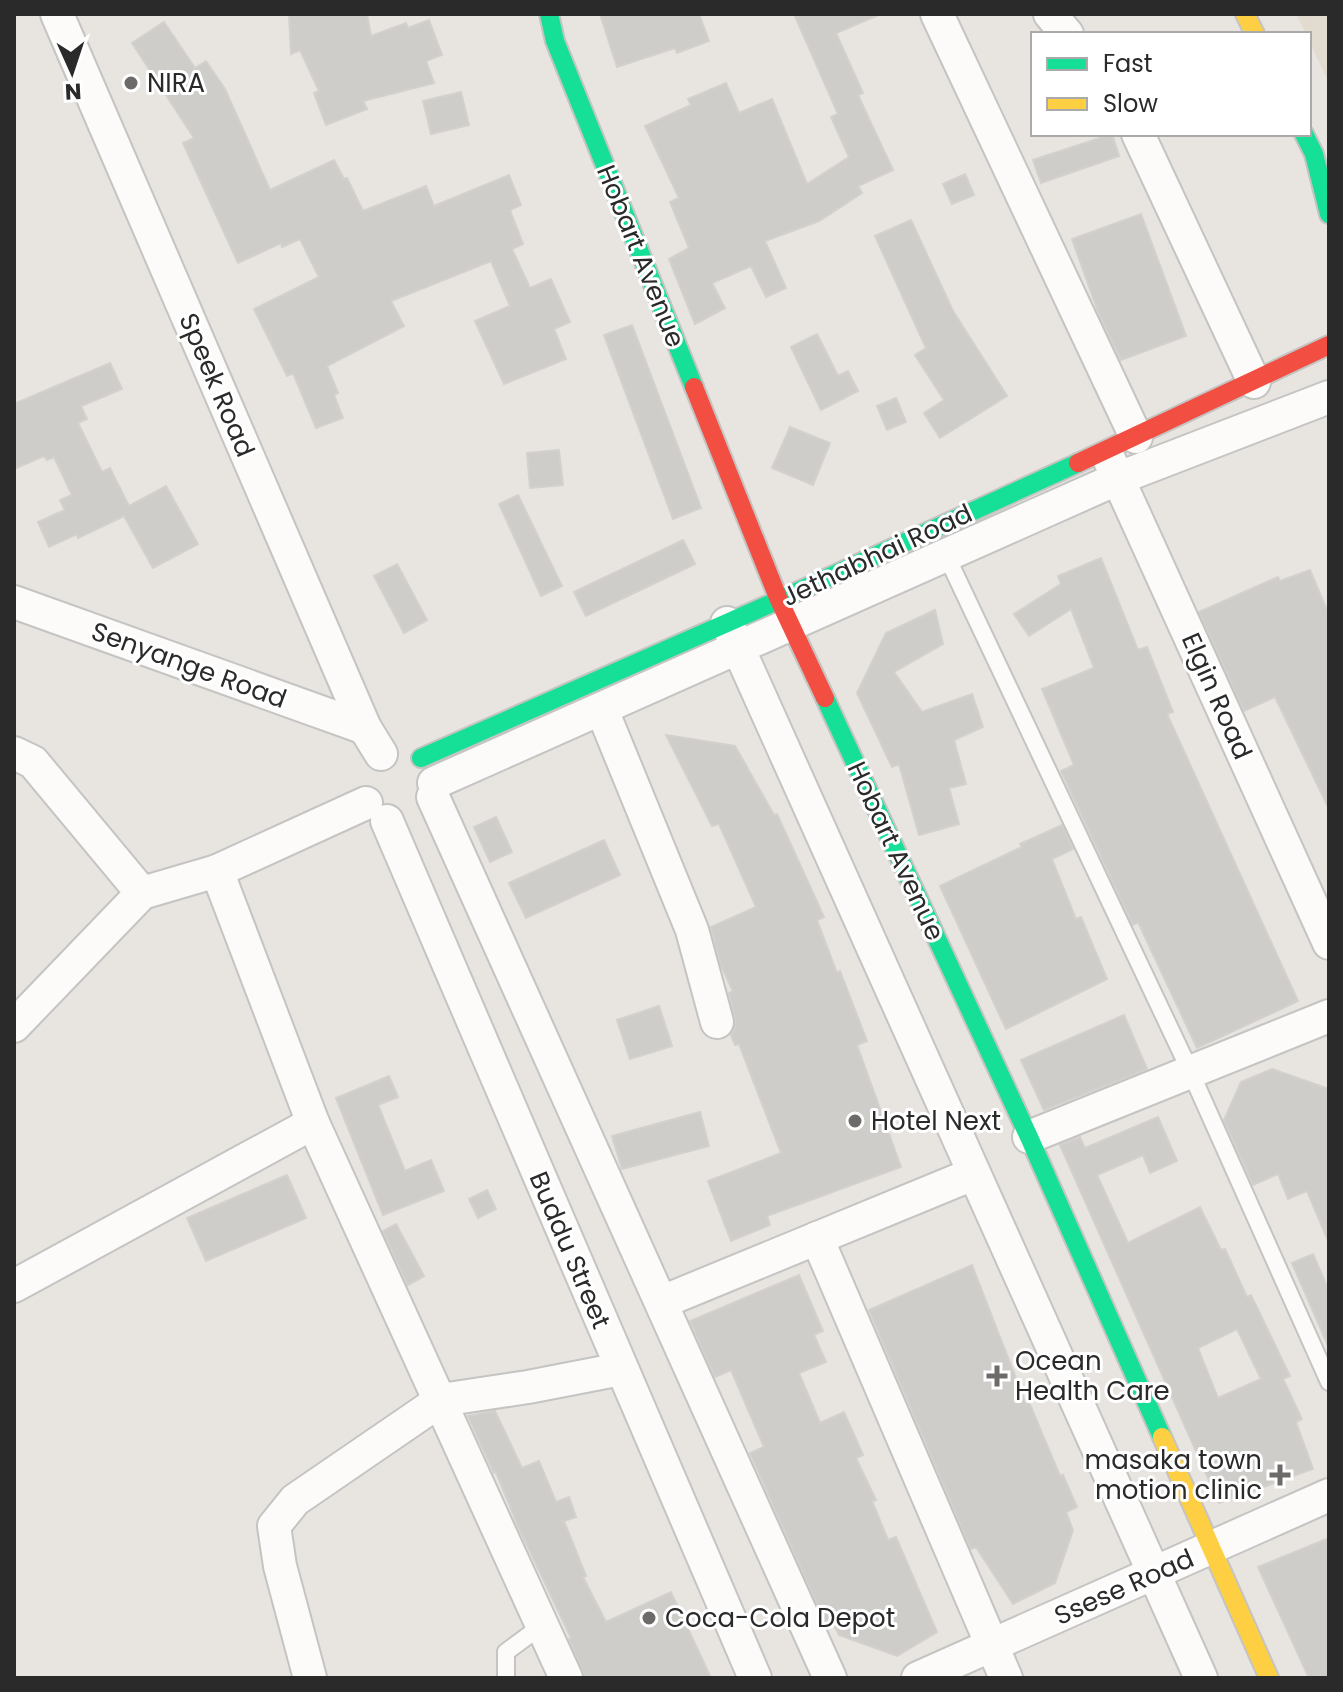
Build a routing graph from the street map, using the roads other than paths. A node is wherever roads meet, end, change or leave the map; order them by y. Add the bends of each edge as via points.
1 (57, 14) edge
2 (549, 14) edge
3 (937, 14) edge
4 (1050, 14) edge
5 (1245, 14) edge
6 (1065, 32) edge
7 (1254, 32) edge
8 (1139, 136) edge
9 (1305, 136) edge
10 (1314, 154) junction
11 (1329, 174) edge
12 (1329, 214) edge
13 (1329, 345) edge
14 (1254, 382) junction
15 (1329, 397) edge
16 (1136, 437) junction
17 (1111, 465) junction
18 (947, 557) junction
19 (14, 602) edge
20 (785, 612) junction
21 (733, 636) junction
22 (602, 710) junction
23 (373, 741) junction
24 (14, 753) edge
25 (429, 779) junction
26 (376, 812) junction
27 (217, 871) junction
28 (142, 893) junction
29 (1329, 943) edge
30 (1329, 1016) edge
31 (717, 1022) dead end
32 (14, 1026) edge
33 (1191, 1073) junction
34 (313, 1123) junction
35 (1029, 1137) junction
36 (973, 1174) junction
37 (817, 1238) junction
38 (14, 1286) edge
39 (662, 1302) junction
40 (621, 1369) junction
41 (1329, 1382) edge
42 (441, 1400) junction
43 (1329, 1495) edge
44 (1213, 1548) junction
45 (1155, 1574) junction
46 (544, 1624) junction
47 (992, 1646) junction
48 (310, 1678) edge
49 (506, 1678) edge
50 (566, 1678) edge
51 (755, 1678) edge
52 (830, 1678) edge
53 (918, 1678) edge
54 (1006, 1678) edge
55 (1201, 1678) edge
56 (1269, 1678) edge

1 - 23 street, Speek Road
2 - 20 street, Hobart Avenue via 560,56
3 - 16 street
4 - 6 street
5 - 7 street
8 - 14 street
9 - 10 street
10 - 11 street
10 - 12 street
13 - 14 street, Jethabhai Road
14 - 16 street, Jethabhai Road
15 - 17 street, Jethabhai Road
16 - 17 street, Jethabhai Road
17 - 18 street, Jethabhai Road
17 - 20 street, Jethabhai Road
17 - 29 street, Elgin Road
18 - 20 street, Jethabhai Road
18 - 33 lane
19 - 23 street, Senyange Road
20 - 21 street, Jethabhai Road
20 - 35 street, Hobart Avenue
21 - 22 street, Jethabhai Road
21 - 25 street, Jethabhai Road
21 - 36 street
22 - 25 street, Jethabhai Road
22 - 31 street via 692,930
23 - 25 street via 409,752
23 - 26 street via 362,789
24 - 28 street via 33,762
25 - 26 street via 426,809 415,818 401,822
25 - 39 street
26 - 27 street
26 - 40 street, Buddu Street
27 - 28 street
27 - 34 street
28 - 32 street
30 - 33 street
33 - 35 street
33 - 41 lane
34 - 38 street
34 - 42 street
35 - 44 street, Hobart Avenue
36 - 37 street
36 - 45 street
37 - 39 street
37 - 47 street
39 - 52 street
40 - 42 street
40 - 51 street, Buddu Street
42 - 46 street
42 - 48 street via 295,1500 274,1526
43 - 44 street, Ssese Road
44 - 45 street, Ssese Road
44 - 56 street, Hobart Avenue
45 - 47 street, Ssese Road
45 - 55 street
46 - 49 lane via 506,1652
46 - 50 street
47 - 53 street, Ssese Road
47 - 54 street

